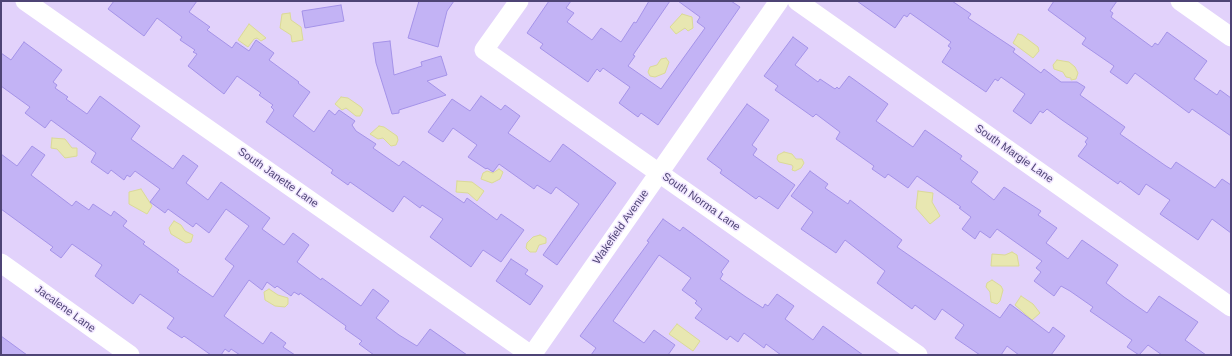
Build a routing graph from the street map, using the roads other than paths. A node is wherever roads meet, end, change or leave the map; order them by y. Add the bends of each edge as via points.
1 (25, 1) edge
2 (519, 1) edge
3 (779, 1) edge
4 (797, 1) edge
5 (1180, 1) edge
6 (1231, 37) edge
7 (659, 173) junction
8 (1, 263) edge
9 (1231, 307) edge
10 (130, 355) edge
11 (531, 355) edge
12 (918, 355) edge

1 - 11 street, South Janette Lane
2 - 7 street, South Norma Lane via 484,50
3 - 7 street, Wakefield Avenue
4 - 9 street, South Margie Lane
5 - 6 street
7 - 11 street, Wakefield Avenue
7 - 12 street, South Norma Lane
8 - 10 street, Jacalene Lane

